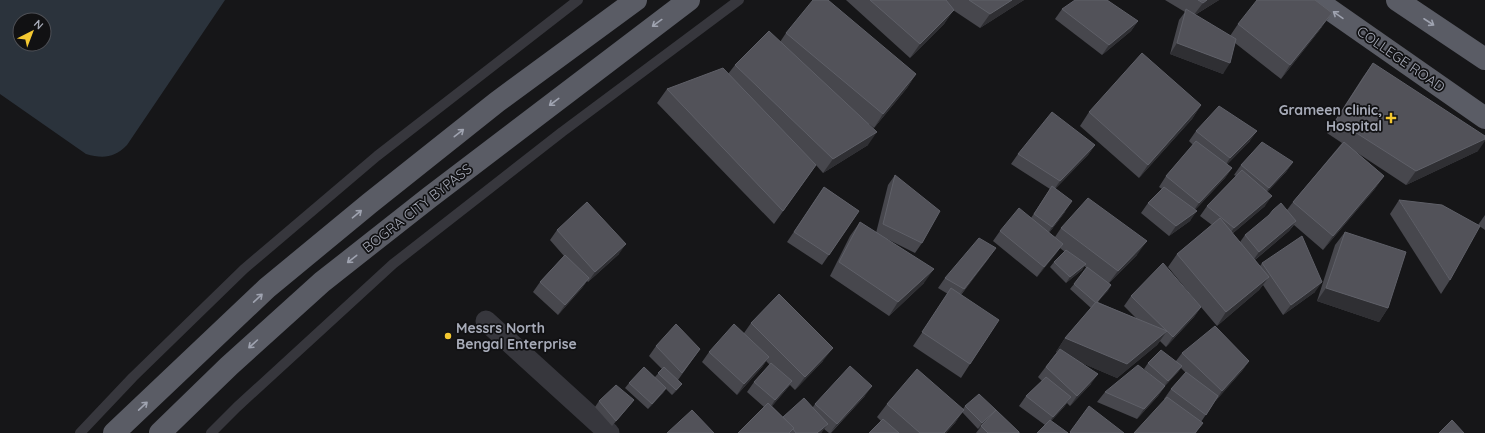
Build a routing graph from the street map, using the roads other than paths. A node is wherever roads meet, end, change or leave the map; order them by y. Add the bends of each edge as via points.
1 (578, 0) edge
2 (636, 0) edge
3 (689, 0) edge
4 (739, 0) edge
5 (1316, 0) edge
6 (1397, 0) edge
7 (1485, 59) edge
8 (1485, 118) edge
9 (486, 321) dead end
10 (80, 433) edge
11 (114, 433) edge
12 (160, 433) edge
13 (211, 433) edge
14 (609, 433) edge

1 - 10 lane via 377,156 244,269 133,377
11 -> 2 highway via 268,288 358,213 497,102
3 -> 12 highway, BOGRA CITY BYPASS via 322,282
4 - 13 lane via 562,132 393,264
8 -> 5 highway, COLLEGE ROAD
6 -> 7 highway
9 - 14 street

